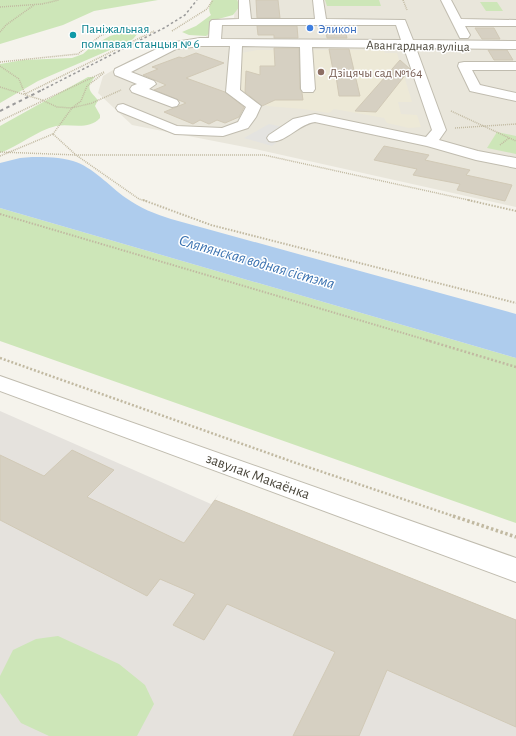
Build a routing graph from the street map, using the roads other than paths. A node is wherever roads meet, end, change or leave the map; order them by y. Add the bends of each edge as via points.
1 (244, 0) edge
2 (318, 0) edge
3 (446, 0) edge
4 (246, 21) junction
5 (321, 22) junction
6 (457, 22) junction
7 (516, 22) edge
8 (215, 42) junction
9 (236, 42) junction
10 (306, 43) junction
11 (409, 45) junction
12 (471, 45) junction
13 (516, 45) edge
14 (514, 66) edge
15 (308, 89) dead end
16 (514, 93) edge
17 (172, 103) dead end
18 (123, 108) dead end
19 (434, 136) junction
20 (274, 138) dead end
21 (516, 163) edge
22 (0, 382) edge
23 (516, 570) edge

1 - 4 street
2 - 5 street
3 - 6 street
4 - 5 street
4 - 8 street via 216,22
5 - 11 street via 401,22
6 - 7 street
6 - 12 street
8 - 9 street, Авангардная вуліца
8 - 17 street, Авангардная вуліца via 173,46 120,72 149,84 137,89
9 - 10 street, Авангардная вуліца
9 - 18 street via 233,92 254,106 243,125 223,132 175,130
10 - 11 street, Авангардная вуліца
10 - 15 street
11 - 12 street, Авангардная вуліца
11 - 19 street
12 - 13 street, Авангардная вуліца
14 - 16 street via 504,75
14 - 16 street via 464,66 475,88
19 - 20 street via 307,118
19 - 21 street via 476,155
22 - 23 street, завулак Макаёнка

